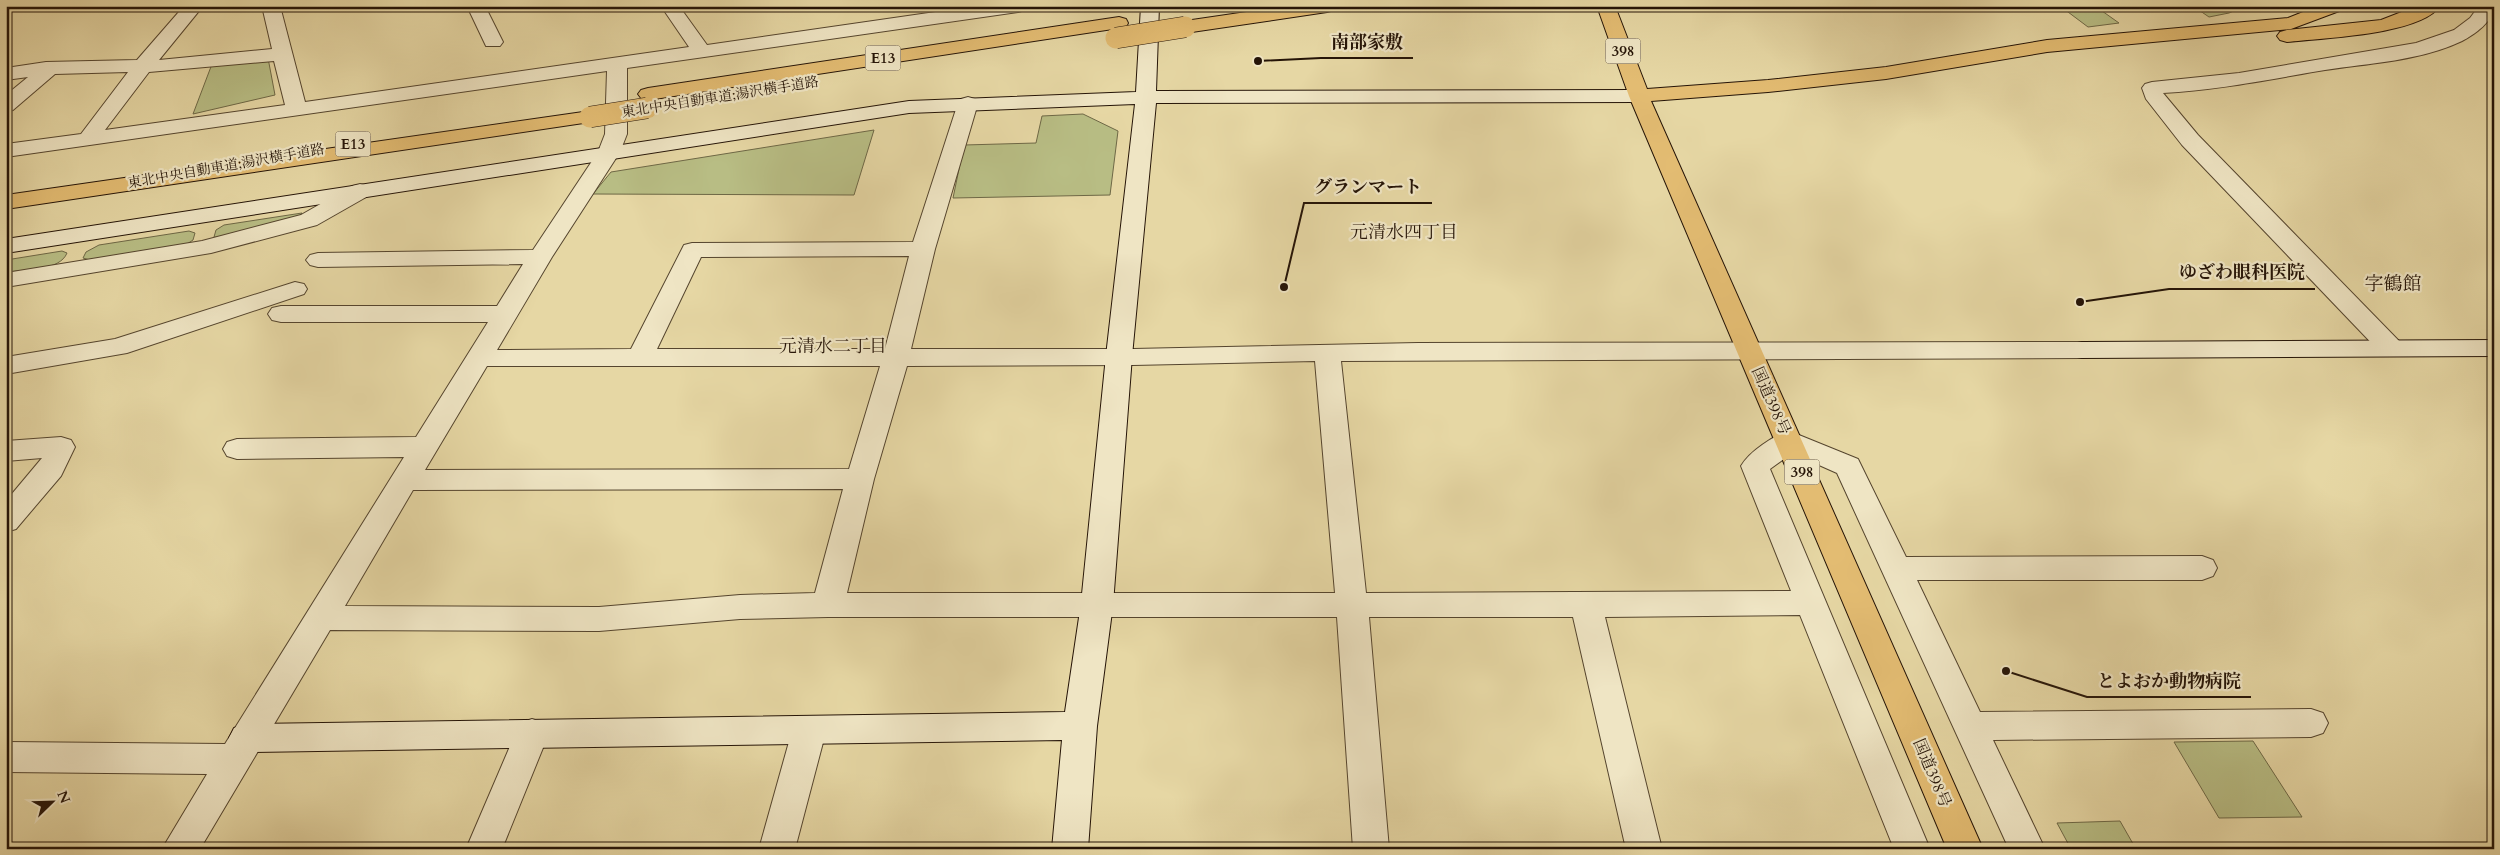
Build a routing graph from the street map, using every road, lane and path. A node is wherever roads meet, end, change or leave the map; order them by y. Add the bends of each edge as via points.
1 (194, 6) edge
2 (271, 6) edge
3 (476, 6) edge
4 (670, 6) edge
5 (1018, 6) edge
6 (1150, 6) edge
7 (1227, 6) edge
8 (1327, 6) edge
9 (1606, 6) edge
10 (2272, 6) edge
11 (2335, 6) edge
12 (2431, 6) edge
13 (2488, 6) edge
14 (2361, 11) dead end
15 (1184, 20) junction
16 (2206, 31) junction
17 (2332, 31) junction
18 (493, 42) dead end
19 (702, 52) junction
20 (282, 54) junction
21 (617, 64) junction
22 (144, 66) junction
23 (50, 68) junction
24 (1886, 73) junction
25 (6, 74) edge
26 (1639, 96) junction
27 (1146, 98) junction
28 (968, 103) junction
29 (6, 106) edge
30 (296, 109) junction
31 (88, 140) junction
32 (6, 151) edge
33 (609, 152) junction
34 (360, 191) junction
35 (6, 202) edge
36 (6, 246) edge
37 (923, 249) junction
38 (540, 257) junction
39 (318, 260) dead end
40 (6, 280) edge
41 (295, 289) dead end
42 (281, 314) dead end
43 (506, 314) junction
44 (2391, 348) junction
45 (2494, 348) edge
46 (1748, 351) junction
47 (1327, 352) junction
48 (896, 356) junction
49 (1119, 356) junction
50 (480, 358) junction
51 (640, 358) junction
52 (6, 366) edge
53 (1789, 442) junction
54 (426, 447) junction
55 (238, 449) dead end
56 (6, 451) edge
57 (860, 479) junction
58 (405, 480) junction
59 (6, 521) edge
60 (2202, 568) dead end
61 (1895, 569) junction
62 (1811, 602) junction
63 (1097, 604) junction
64 (828, 605) junction
65 (1352, 605) junction
66 (1586, 605) junction
67 (320, 618) junction
68 (2311, 724) dead end
69 (1080, 726) junction
70 (1969, 726) junction
71 (809, 731) junction
72 (532, 732) junction
73 (239, 748) junction
74 (6, 757) edge
75 (180, 849) edge
76 (484, 849) edge
77 (777, 849) edge
78 (1070, 849) edge
79 (1371, 849) edge
80 (1644, 849) edge
81 (1912, 849) edge
82 (1965, 849) edge
83 (2027, 849) edge

1 - 22 street
2 - 20 street
3 - 18 street
4 - 19 street
5 - 19 street
6 - 27 street
7 - 15 highway, 東北中央自動車道;湯沢横手道路 / E13
8 - 15 highway, 東北中央自動車道;湯沢横手道路 / E13
9 - 26 highway, 国道398号 / 398
10 - 16 highway via 2267,11
11 - 16 highway via 2291,23
12 - 17 highway via 2416,17 2392,24
13 - 44 street via 2469,28 2450,39 2416,50 2227,80 2152,88 2154,95 2190,140
14 - 17 highway
15 - 35 highway, 東北中央自動車道;湯沢横手道路 / E13, bridge
16 - 24 highway via 2047,46
17 - 24 highway via 2063,61
19 - 21 street
20 - 22 street
20 - 30 street
21 - 30 street
21 - 33 street via 616,134
22 - 23 street
22 - 31 street
23 - 25 street
23 - 29 street
24 - 26 highway
26 - 27 street
26 - 46 highway, 国道398号 / 398
27 - 28 street
27 - 49 street
28 - 33 street via 909,107
28 - 37 street
30 - 31 street
31 - 32 street
33 - 34 street
33 - 38 street
34 - 36 street
34 - 40 street via 308,220 203,248
37 - 48 street
37 - 51 street via 692,250
38 - 39 street
38 - 43 street
41 - 52 street via 118,347
42 - 43 street
43 - 50 street
44 - 45 street
44 - 46 street
46 - 47 street
46 - 53 highway, 国道398号 / 398
47 - 49 street
47 - 65 street
48 - 49 street
48 - 51 street
48 - 57 street
49 - 63 street
50 - 51 street
50 - 54 street
53 - 61 street via 1848,466
53 - 62 street via 1755,466
53 - 82 highway, 国道398号 / 398
54 - 55 street
54 - 58 street
56 - 59 street via 61,447 52,469
57 - 58 street
57 - 64 street
58 - 67 street
60 - 61 street
61 - 70 street
62 - 66 street
62 - 81 street
63 - 64 street
63 - 65 street
63 - 69 street
64 - 67 street via 740,607 599,620
65 - 66 street
65 - 79 street
66 - 80 street
67 - 73 street
68 - 70 street
69 - 71 street
69 - 78 street
70 - 83 street
71 - 72 street
71 - 77 street
72 - 73 street
72 - 76 street
73 - 74 street
73 - 75 street

